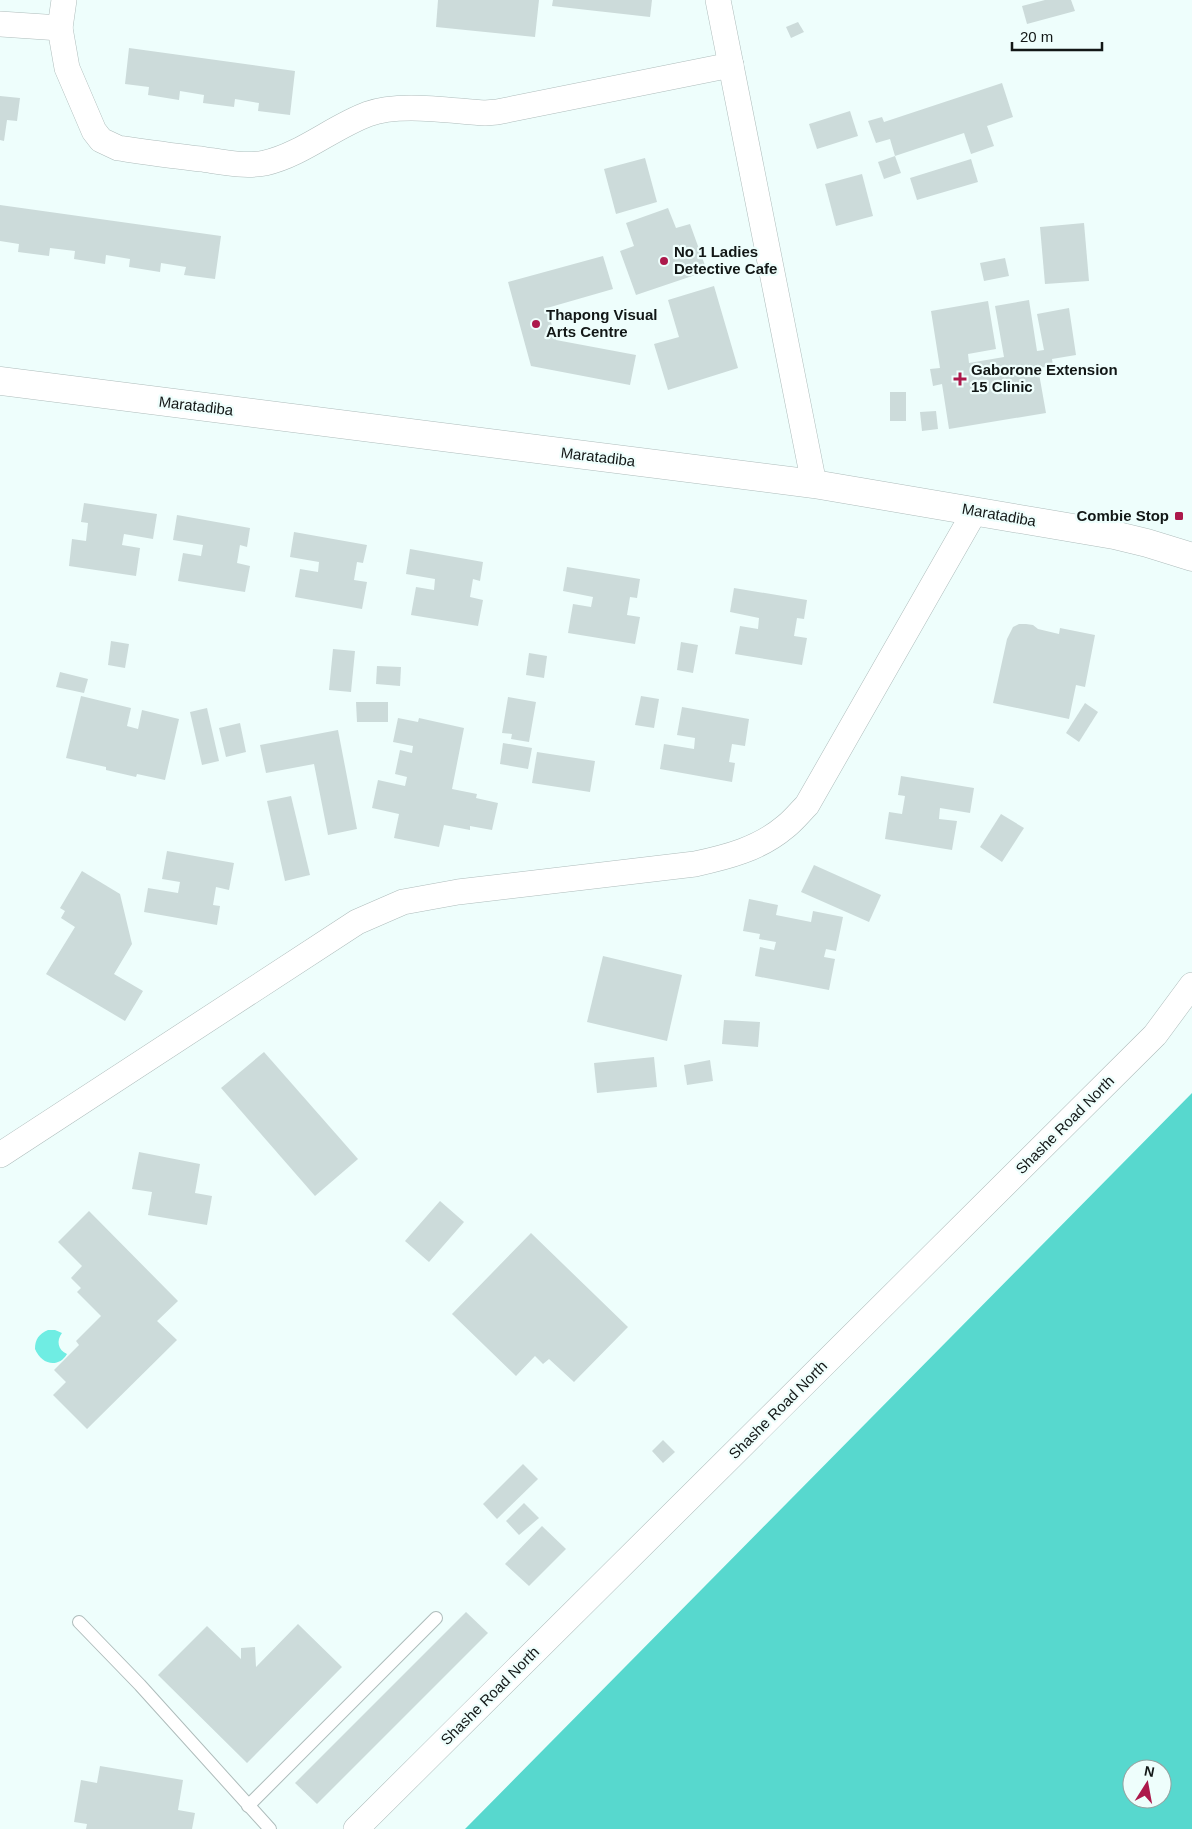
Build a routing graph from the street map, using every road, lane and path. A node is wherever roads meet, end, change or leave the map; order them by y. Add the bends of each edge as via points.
1 (64, 0) edge
2 (718, 0) edge
3 (0, 24) edge
4 (60, 28) junction
5 (731, 65) junction
6 (0, 381) edge
7 (814, 484) junction
8 (975, 511) junction
9 (1192, 557) edge
10 (1192, 985) edge
11 (0, 1155) edge
12 (436, 1618) dead end
13 (79, 1622) dead end
14 (248, 1806) junction
15 (270, 1829) edge
16 (356, 1829) edge

1 - 4 street
2 - 5 street
3 - 4 street
4 - 5 street via 67,68 101,140 118,148 243,165 280,159 346,123 387,109 497,112
5 - 7 street
6 - 7 street, Maratadiba
7 - 8 street, Maratadiba
8 - 9 street, Maratadiba via 1114,535
8 - 11 street via 807,804 785,827 758,846 695,864 458,892 403,902 357,922
10 - 16 street, Shashe Road North via 1155,1035
12 - 14 lane
13 - 14 lane
14 - 15 lane

